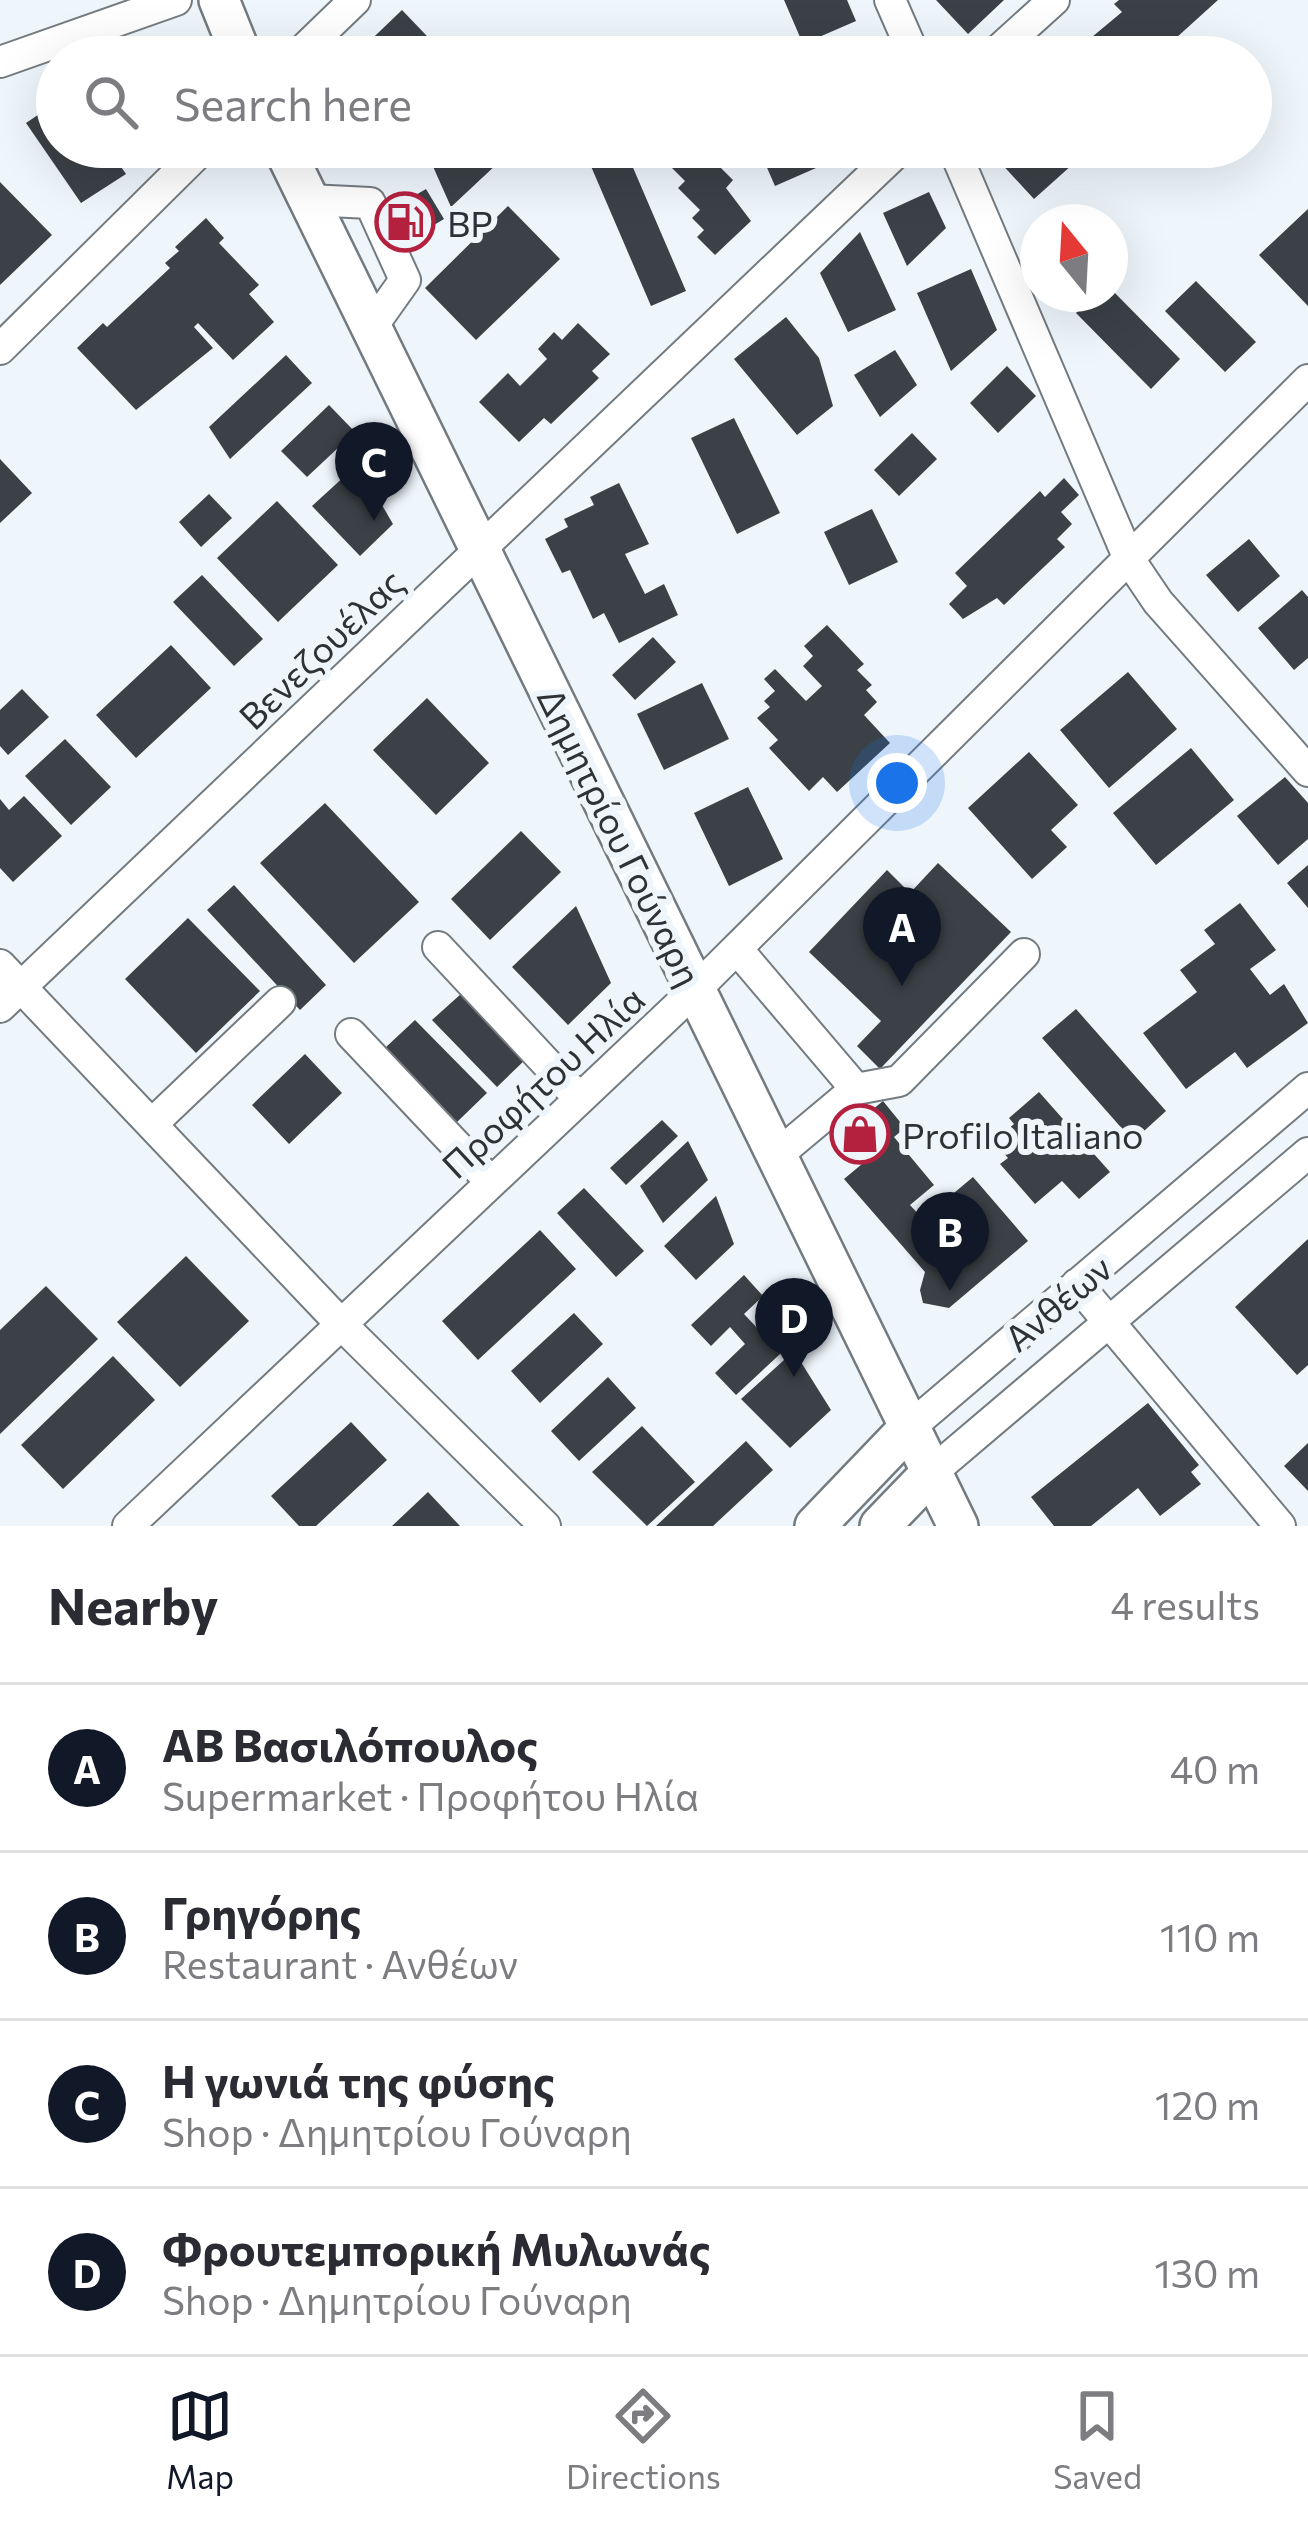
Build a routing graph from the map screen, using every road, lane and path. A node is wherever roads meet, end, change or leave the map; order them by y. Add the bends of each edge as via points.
1 (176, 0) edge
2 (219, 0) edge
3 (355, 0) edge
4 (890, 0) edge
5 (1054, 0) edge
6 (74, 36) edge
7 (234, 36) edge
8 (318, 36) edge
9 (906, 36) edge
10 (1015, 36) edge
11 (36, 49) edge
12 (0, 62) edge
13 (184, 168) edge
14 (293, 168) edge
15 (880, 168) edge
16 (962, 168) edge
17 (309, 200) junction
18 (371, 328) junction
19 (0, 349) edge
20 (1308, 380) edge
21 (481, 548) junction
22 (1129, 559) junction
23 (1308, 771) edge
24 (438, 947) dead end
25 (737, 949) junction
26 (1024, 954) dead end
27 (8, 986) edge
28 (695, 990) junction
29 (280, 1002) dead end
30 (351, 1034) dead end
31 (1308, 1088) edge
32 (856, 1090) junction
33 (578, 1099) junction
34 (152, 1124) junction
35 (1308, 1153) edge
36 (776, 1156) junction
37 (491, 1182) junction
38 (1078, 1284) junction
39 (1108, 1323) junction
40 (340, 1324) junction
41 (909, 1428) junction
42 (932, 1473) junction
43 (128, 1526) edge
44 (545, 1526) edge
45 (815, 1526) edge
46 (880, 1526) edge
47 (958, 1526) edge
48 (1280, 1526) edge

1 - 6 street
2 - 7 main road
3 - 8 street
4 - 9 street
5 - 10 street
11 - 12 street
13 - 19 street
14 - 17 main road, Δημητρίου Γούναρη
15 - 21 street, Βενεζουέλας
16 - 22 street
17 - 18 main road, Δημητρίου Γούναρη
17 - 18 street via 370,203 405,280
18 - 21 main road, Δημητρίου Γούναρη
20 - 22 street, Προφήτου Ηλία
21 - 27 street, Βενεζουέλας
21 - 28 main road, Δημητρίου Γούναρη
22 - 23 street
22 - 25 street, Προφήτου Ηλία
24 - 33 street
25 - 28 street, Προφήτου Ηλία
25 - 32 street
26 - 32 street via 899,1081
27 - 34 street
28 - 33 street, Προφήτου Ηλία
28 - 36 main road, Δημητρίου Γούναρη
29 - 34 street
30 - 37 street
31 - 38 street, Ανθέων
32 - 36 street
33 - 37 street, Προφήτου Ηλία
34 - 40 street
35 - 39 street, Ανθέων
36 - 41 main road, Δημητρίου Γούναρη
37 - 40 street, Προφήτου Ηλία
38 - 39 street
38 - 41 street, Ανθέων
39 - 42 street, Ανθέων
39 - 48 street
40 - 43 street, Προφήτου Ηλία
40 - 44 street
41 - 42 main road, Δημητρίου Γούναρη
41 - 45 main road, Ανθέων
42 - 46 main road, Ανθέων
42 - 47 main road, Δημητρίου Γούναρη

